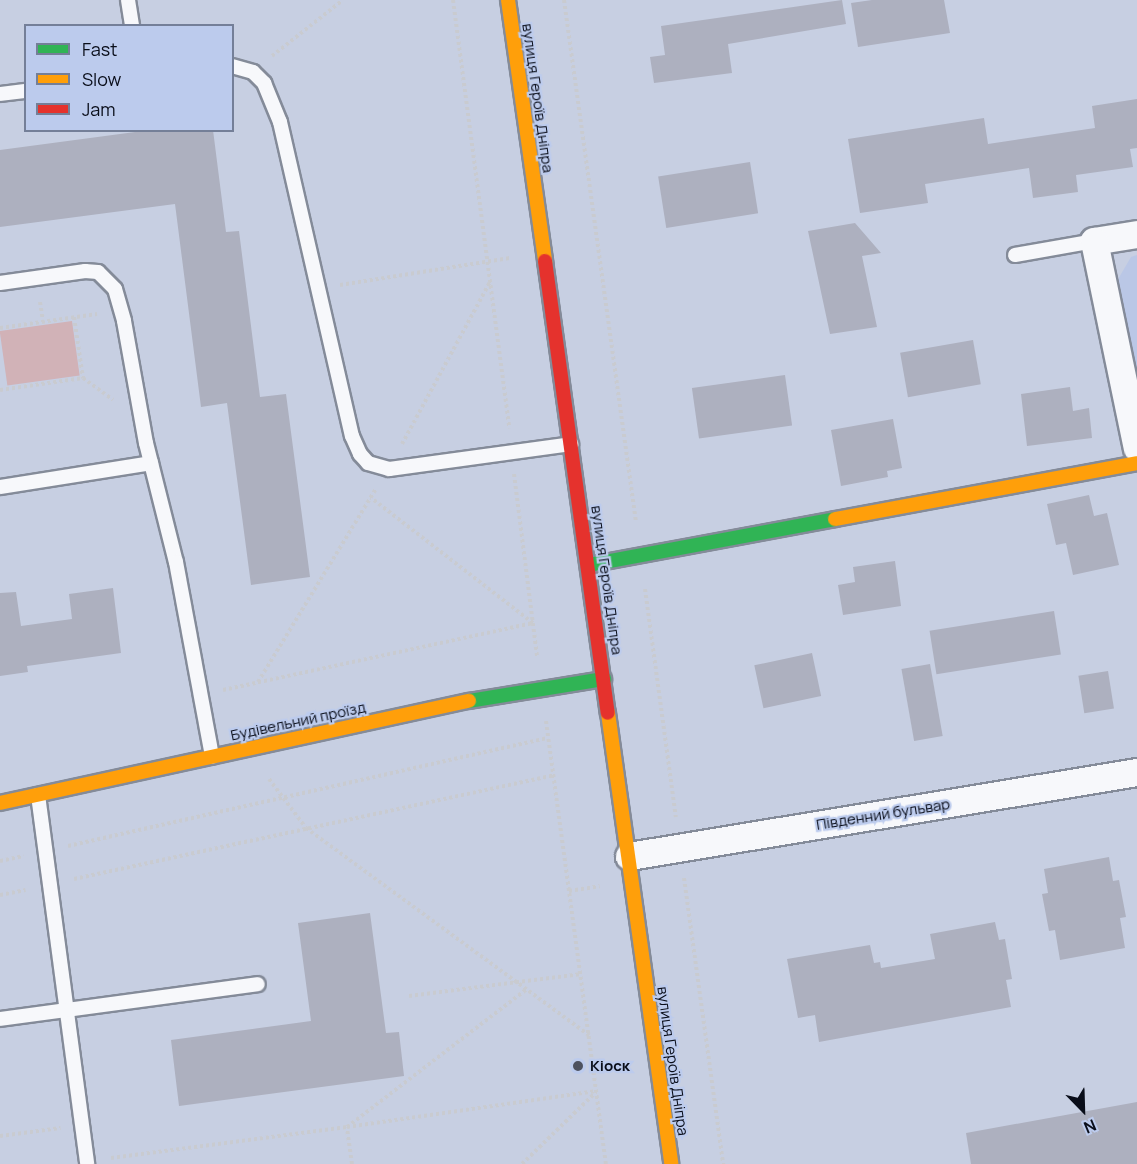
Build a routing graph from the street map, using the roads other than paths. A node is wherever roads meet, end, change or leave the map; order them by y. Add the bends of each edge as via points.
1 (128, 0) edge
2 (507, 0) edge
3 (132, 24) edge
4 (234, 67) edge
5 (24, 91) edge
6 (0, 94) edge
7 (1137, 234) edge
8 (1094, 241) junction
9 (1015, 255) dead end
10 (0, 283) edge
11 (571, 444) junction
12 (1137, 448) edge
13 (151, 463) junction
14 (1137, 463) edge
15 (0, 487) edge
16 (588, 565) junction
17 (604, 679) junction
18 (212, 757) junction
19 (1137, 772) edge
20 (38, 795) junction
21 (0, 803) edge
22 (629, 856) junction
23 (258, 984) dead end
24 (66, 1010) junction
25 (0, 1019) edge
26 (87, 1163) edge
27 (671, 1164) edge

1 - 3 lane
2 - 11 street, вулиця Героїв Дніпра
4 - 11 lane via 253,72 264,83 280,122 352,436 368,463 389,469
5 - 6 lane
7 - 8 street
8 - 9 lane
8 - 12 street
10 - 13 lane via 85,271 98,272 115,289
11 - 16 street, вулиця Героїв Дніпра
13 - 15 lane
13 - 18 lane via 174,550
14 - 16 street
16 - 17 street, вулиця Героїв Дніпра
17 - 18 street, Будівельний проїзд via 471,700
17 - 22 street, вулиця Героїв Дніпра
18 - 20 street, Будівельний проїзд
19 - 22 street, Південний бульвар
20 - 21 street, Будівельний проїзд
20 - 24 lane
22 - 27 street, вулиця Героїв Дніпра
23 - 24 lane
24 - 25 lane
24 - 26 lane

